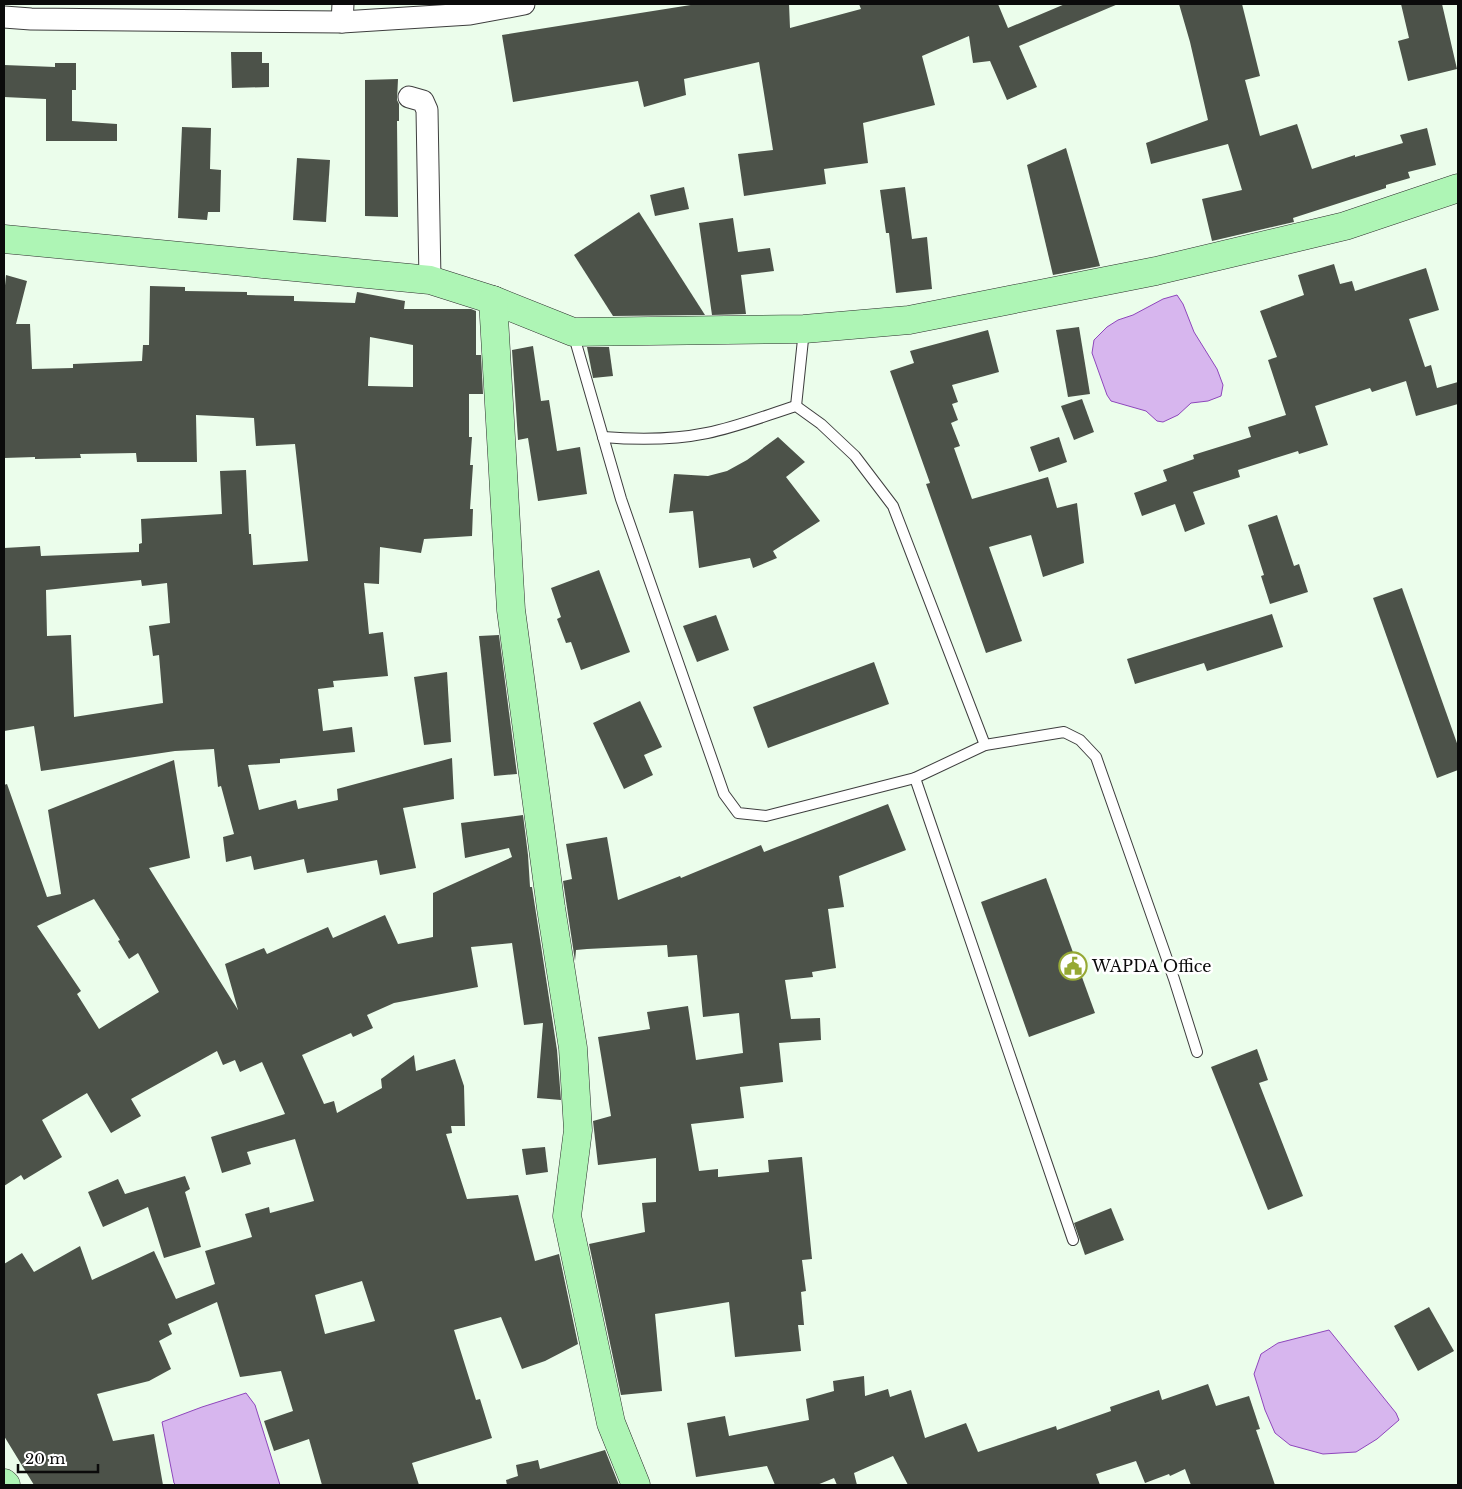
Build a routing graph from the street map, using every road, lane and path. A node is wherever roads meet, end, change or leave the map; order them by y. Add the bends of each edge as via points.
1 (524, 4) edge
2 (342, 13) edge
3 (4, 17) edge
4 (409, 97) dead end
5 (1458, 188) edge
6 (4, 239) edge
7 (430, 280) junction
8 (493, 300) junction
9 (804, 329) junction
10 (572, 332) junction
11 (796, 406) junction
12 (603, 438) junction
13 (985, 745) junction
14 (915, 778) junction
15 (1197, 1052) dead end
16 (1073, 1240) dead end
17 (636, 1485) edge

1 - 2 street via 470,14
2 - 3 street
4 - 7 street via 423,102 428,110
5 - 9 street via 1345,226 1156,272 909,320
6 - 7 street
7 - 8 street
8 - 10 street
8 - 17 street via 510,610 573,1048 578,1130 567,1216 611,1423
9 - 10 street
9 - 11 lane
10 - 12 lane
11 - 12 lane via 693,436 640,440
11 - 13 lane via 855,456 893,506
12 - 14 lane via 620,499 724,794 738,813 766,816
13 - 14 lane
13 - 15 lane via 1064,732 1080,740 1096,756
14 - 16 lane

